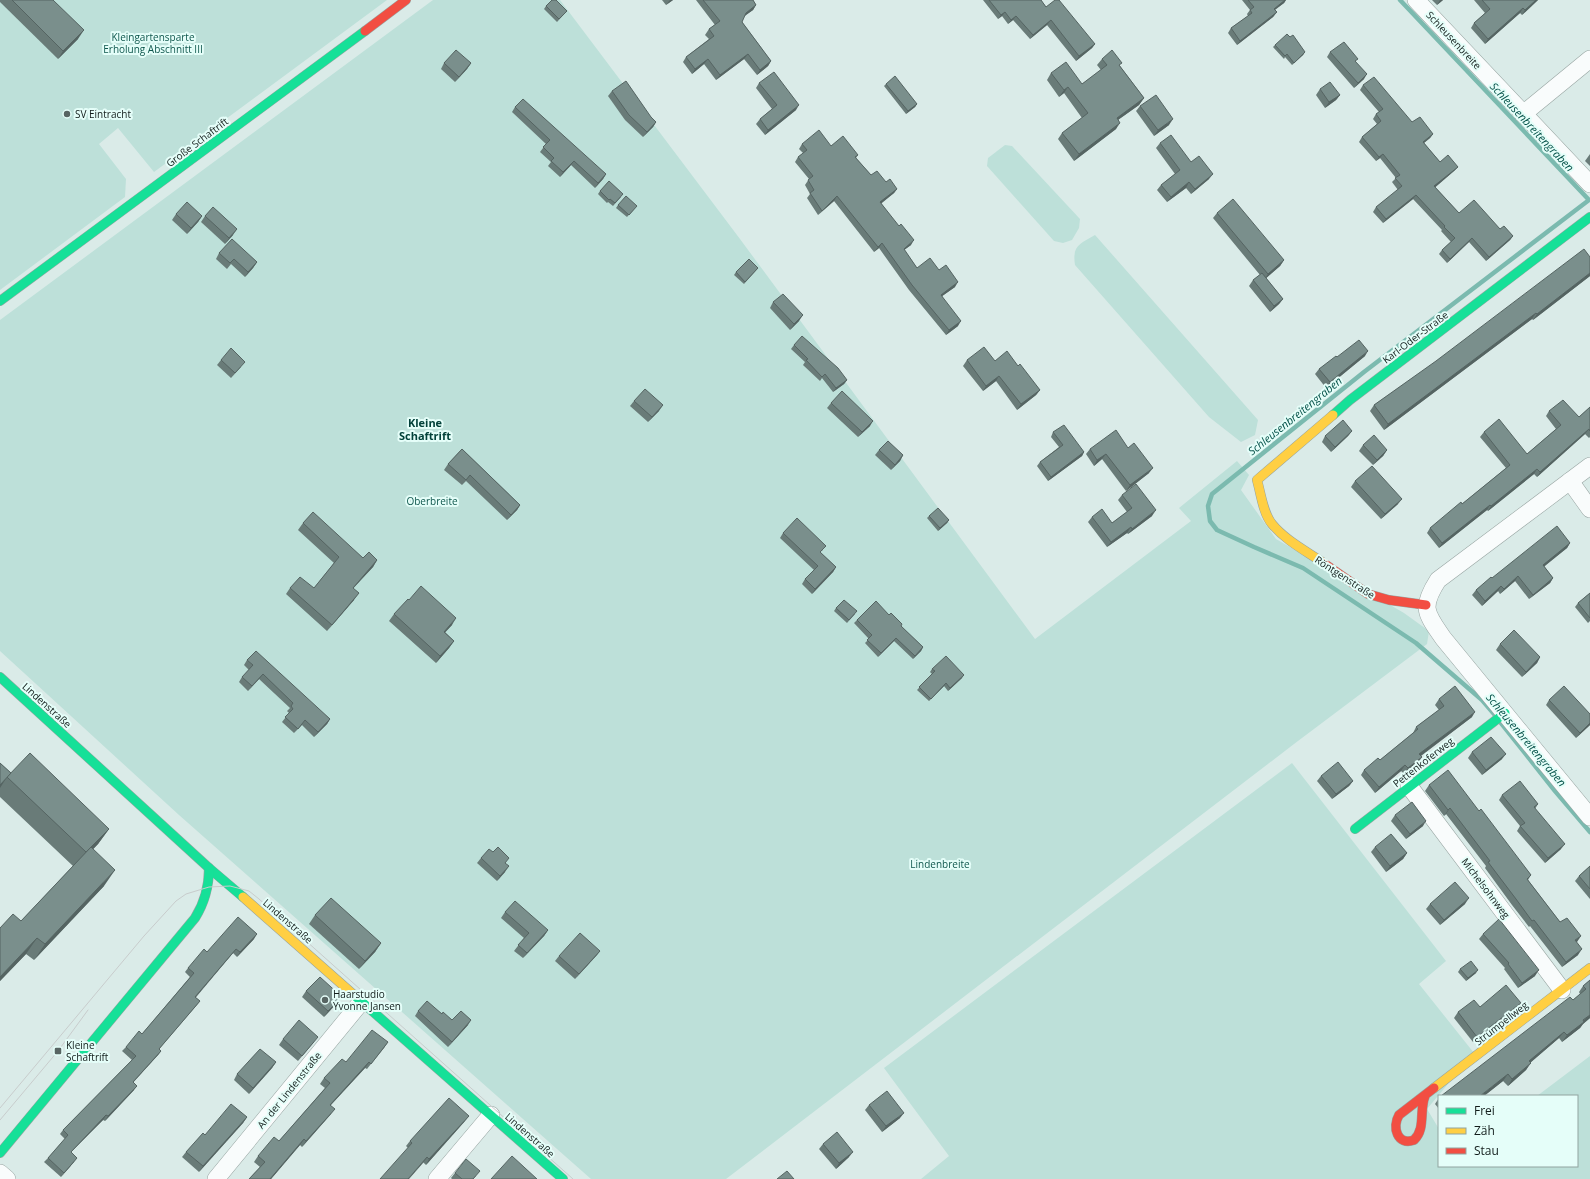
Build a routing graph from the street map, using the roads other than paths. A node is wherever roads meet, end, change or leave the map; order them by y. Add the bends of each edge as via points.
1 (406, 0) edge
2 (1416, 0) edge
3 (1590, 59) edge
4 (1523, 114) junction
5 (1590, 184) edge
6 (1588, 218) edge
7 (0, 301) edge
8 (1590, 466) edge
9 (1257, 480) joint
10 (1570, 481) junction
11 (1590, 509) edge
12 (1426, 605) junction
13 (0, 677) edge
14 (1500, 716) junction
15 (1409, 786) junction
16 (1590, 817) edge
17 (1355, 829) dead end
18 (209, 868) junction
19 (1590, 968) edge
20 (1562, 990) junction
21 (362, 1001) junction
22 (1425, 1096) junction
23 (491, 1115) junction
24 (0, 1153) edge
25 (0, 1173) edge
26 (7, 1179) edge
27 (216, 1179) edge
28 (437, 1179) edge
29 (563, 1179) edge

1 - 7 street, Große Schaftrift
2 - 4 street, Schleusenbreite
3 - 4 street
4 - 5 street, Schleusenbreite
6 - 9 street, Karl-Oder-Straße via 1350,400
8 - 10 street
9 - 12 street, Röntgenstraße via 1265,510 1272,524 1286,537 1368,594 1389,601
10 - 11 street
10 - 12 street via 1438,580 1428,595
12 - 14 street via 1432,622
13 - 18 street, Lindenstraße
14 - 15 street, Pettenkoferweg
14 - 16 street
15 - 17 street, Pettenkoferweg
15 - 20 street, Michelsohnweg
18 - 21 street, Lindenstraße
18 - 24 street via 208,892 196,918
19 - 20 street, Strümpellweg
20 - 22 street, Strümpellweg
21 - 23 street, Lindenstraße
21 - 27 street, An der Lindenstraße
22 - 22 street, Strümpellweg via 1395,1119 1395,1132 1404,1141 1414,1140 1421,1130 1422,1103
23 - 28 street
23 - 29 street, Lindenstraße
25 - 26 street

